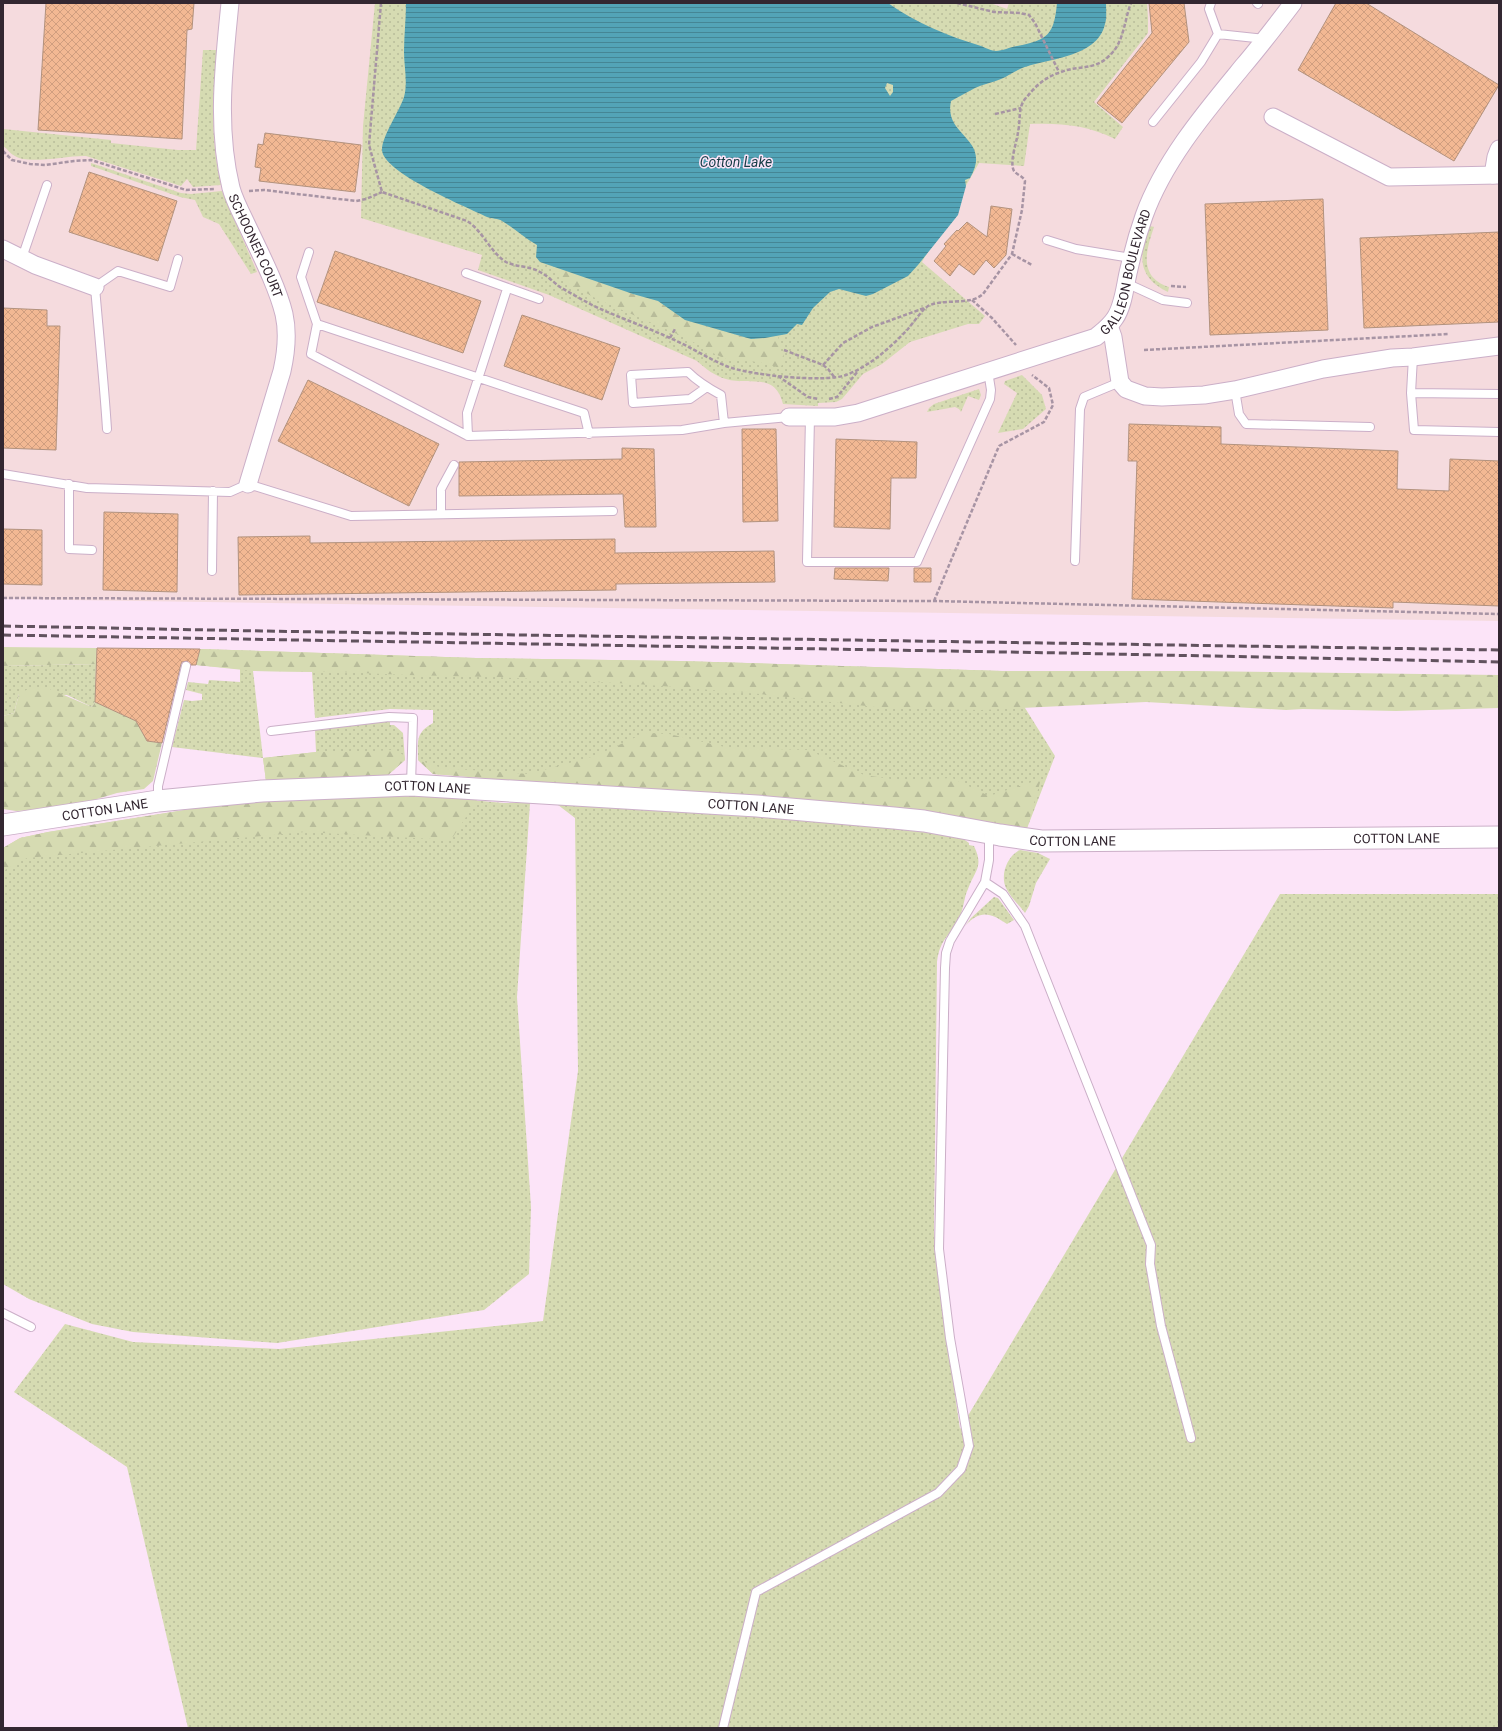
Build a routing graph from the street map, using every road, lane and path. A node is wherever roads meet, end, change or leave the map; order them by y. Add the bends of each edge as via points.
1 (230, 3) edge
2 (381, 3) edge
3 (957, 3) edge
4 (1131, 3) edge
5 (1211, 3) edge
6 (1293, 3) edge
7 (1218, 34) junction
8 (1265, 39) junction
9 (1059, 72) junction
10 (1021, 108) junction
11 (995, 114) dead end
12 (1273, 117) dead end
13 (1153, 122) dead end
14 (1499, 149) edge
15 (3, 151) edge
16 (1496, 175) edge
17 (47, 185) dead end
18 (232, 191) junction
19 (382, 192) junction
20 (1047, 240) dead end
21 (3, 249) edge
22 (309, 252) dead end
23 (1012, 254) junction
24 (22, 258) junction
25 (1131, 258) junction
26 (178, 259) dead end
27 (1032, 265) dead end
28 (466, 273) dead end
29 (1126, 283) junction
30 (1171, 286) dead end
31 (94, 287) junction
32 (1186, 287) dead end
33 (508, 289) junction
34 (539, 299) dead end
35 (972, 299) junction
36 (1187, 303) dead end
37 (928, 306) junction
38 (317, 324) junction
39 (1109, 326) junction
40 (675, 329) dead end
41 (1452, 334) dead end
42 (670, 338) junction
43 (1499, 346) edge
44 (1018, 347) dead end
45 (784, 350) dead end
46 (1144, 350) dead end
47 (1413, 357) junction
48 (823, 365) junction
49 (858, 370) junction
50 (988, 371) junction
51 (1028, 372) dead end
52 (778, 376) junction
53 (479, 377) junction
54 (835, 378) junction
55 (1120, 382) junction
56 (707, 387) junction
57 (1235, 390) junction
58 (1411, 393) junction
59 (1499, 394) edge
60 (821, 400) dead end
61 (826, 400) dead end
62 (790, 416) joint
63 (810, 417) junction
64 (724, 423) junction
65 (1370, 427) dead end
66 (107, 430) dead end
67 (1499, 432) edge
68 (589, 434) junction
69 (468, 436) junction
70 (454, 466) dead end
71 (3, 474) edge
72 (69, 484) junction
73 (248, 484) junction
74 (213, 491) junction
75 (613, 511) dead end
76 (441, 514) junction
77 (92, 550) dead end
78 (1075, 561) dead end
79 (212, 571) dead end
80 (3, 598) edge
81 (934, 601) junction
82 (1499, 614) edge
83 (186, 666) dead end
84 (271, 730) dead end
85 (411, 785) junction
86 (158, 801) junction
87 (3, 825) edge
88 (989, 834) junction
89 (1499, 837) edge
90 (985, 882) junction
91 (3, 1313) edge
92 (30, 1327) dead end
93 (1191, 1438) dead end
94 (723, 1728) edge

1 - 18 street, SCHOONER COURT via 223,91 223,144
2 - 19 path via 369,145
3 - 9 path via 994,12 1028,15 1035,23
4 - 9 path via 1122,35 1110,56 1091,67
5 - 7 lane via 1209,9
6 - 8 street, GALLEON BOULEVARD
7 - 8 lane
7 - 13 lane via 1201,62
8 - 25 street, GALLEON BOULEVARD via 1211,104 1181,146 1144,215
9 - 10 path via 1046,78 1026,97
10 - 11 path
10 - 23 path via 1013,165 1014,170 1024,178 1026,185
12 - 16 street via 1389,177
14 - 16 street via 1496,157
15 - 18 path via 12,160 30,164 91,160 186,190
17 - 24 lane
18 - 19 path via 264,190 356,201
18 - 73 street, SCHOONER COURT via 277,295 284,315 286,341 284,364
19 - 42 path via 467,221 474,225 506,262 537,270 560,287 593,305
20 - 25 lane via 1076,249
21 - 24 street
22 - 38 lane via 301,277
23 - 27 path
23 - 35 path via 983,294
24 - 31 street
25 - 29 street, GALLEON BOULEVARD
26 - 31 lane via 170,287 118,270
28 - 33 lane
29 - 36 lane via 1163,300
29 - 39 street, GALLEON BOULEVARD via 1116,317
30 - 32 path
31 - 66 lane via 100,329
33 - 34 lane
33 - 53 lane
35 - 37 path
35 - 44 path
37 - 48 path via 872,327 843,343
37 - 49 path via 887,350
38 - 53 lane
38 - 69 lane via 311,354
39 - 50 street, GALLEON BOULEVARD via 1096,338
39 - 55 street
40 - 42 path
41 - 46 path
42 - 52 path via 728,367
43 - 47 street
45 - 48 path
47 - 57 street via 1323,369
47 - 58 lane
48 - 54 path
49 - 54 path
49 - 61 path via 837,397
50 - 63 street, GALLEON BOULEVARD via 858,413 835,417
50 - 63 lane via 990,398 917,562 807,562
51 - 81 path via 1049,388 1053,405 1044,422 999,446
52 - 54 path
52 - 60 path via 808,397
53 - 68 lane via 584,413
53 - 69 lane via 467,413
55 - 57 street via 1126,389 1145,396 1204,395
55 - 78 lane via 1084,397 1080,410
56 - 56 lane via 688,372 631,375 633,403 690,399
56 - 64 lane via 721,395
57 - 65 lane via 1239,414 1246,424
58 - 59 lane
58 - 67 lane via 1414,430
62 - 63 street, GALLEON BOULEVARD
62 - 64 lane
64 - 68 lane via 682,430
68 - 69 lane
70 - 76 lane via 441,489
71 - 72 lane
72 - 74 lane via 87,488
72 - 77 lane via 69,549
73 - 74 lane via 230,492
73 - 76 lane via 351,516
74 - 79 lane
75 - 76 lane
80 - 81 path
81 - 82 path
83 - 86 lane via 158,786
84 - 85 lane via 389,717 413,718
85 - 86 street, COTTON LANE via 262,791
85 - 88 street, COTTON LANE via 757,806 924,821
86 - 87 street, COTTON LANE
88 - 89 street, COTTON LANE via 1041,841
88 - 90 lane via 989,860
90 - 93 lane via 1002,894 1025,926 1151,1245 1150,1264 1161,1326
90 - 94 lane via 948,946 943,1015 939,1249 950,1338 969,1446 961,1469 938,1493 756,1592
91 - 92 lane

